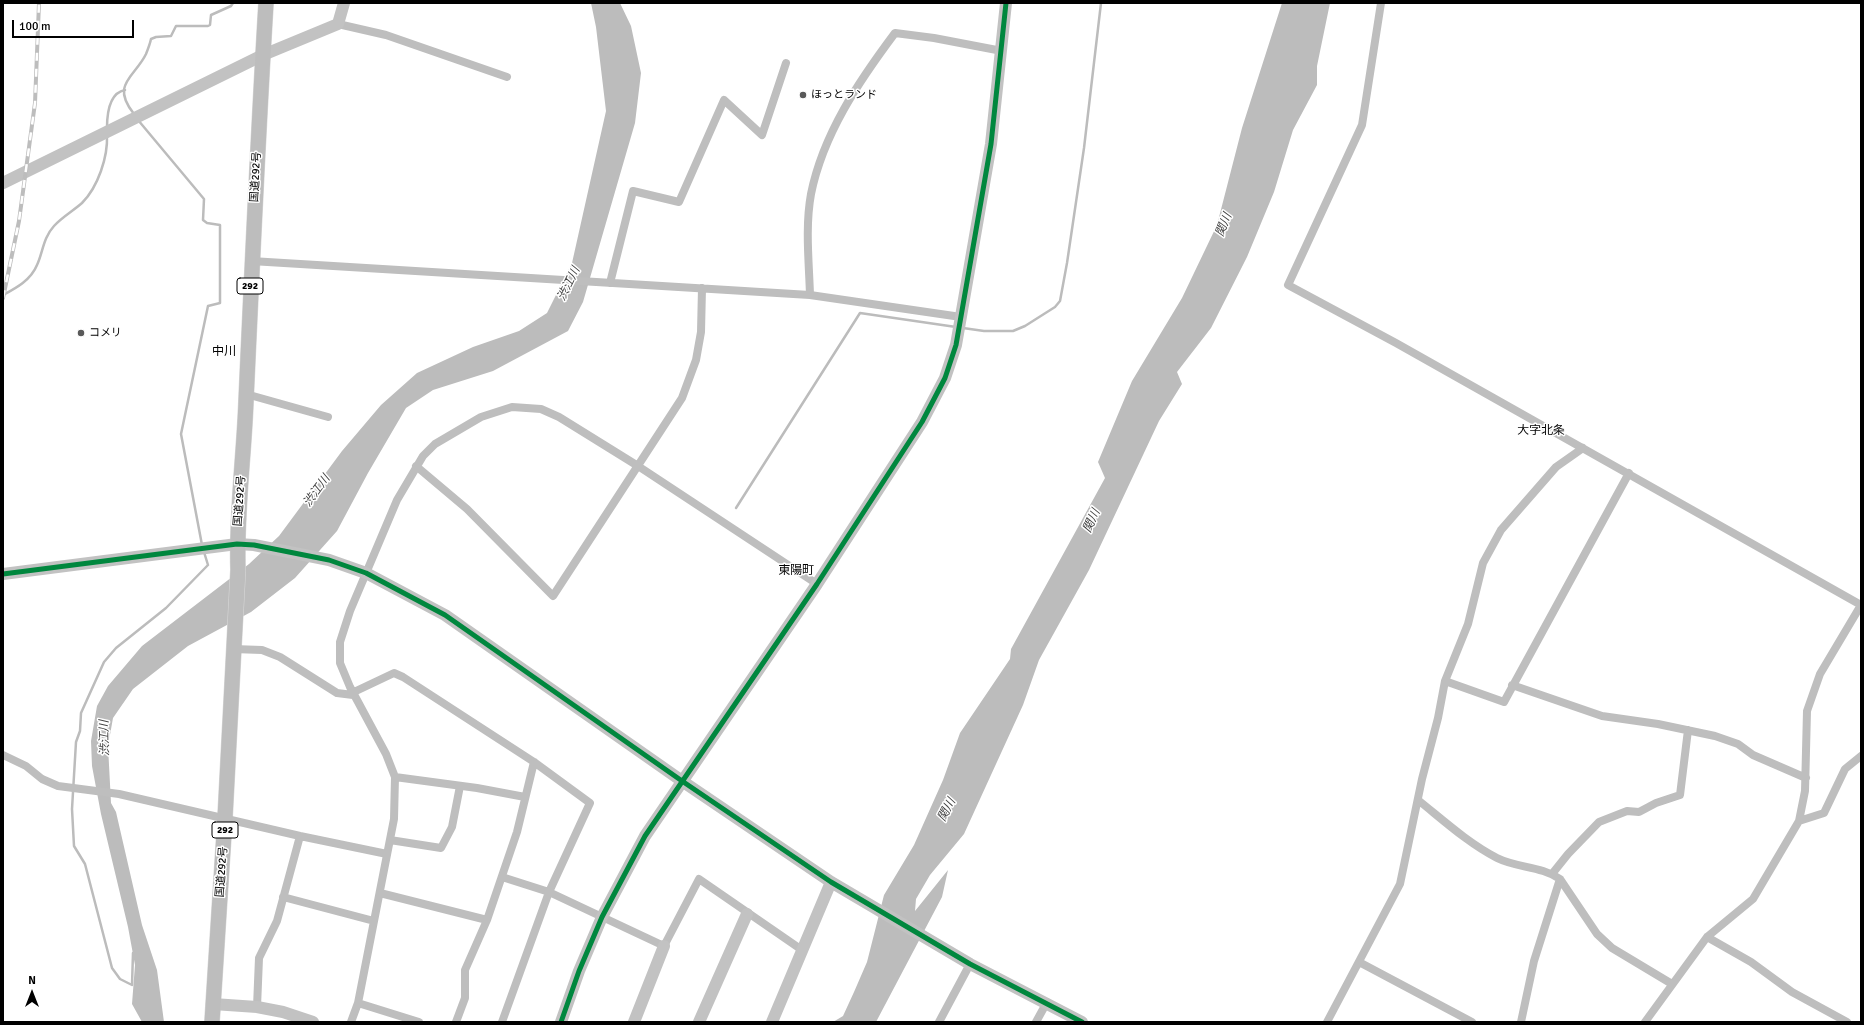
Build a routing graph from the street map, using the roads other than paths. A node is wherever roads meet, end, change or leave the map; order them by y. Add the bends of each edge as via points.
1 (266, 3) edge
2 (344, 3) edge
3 (1006, 3) edge
4 (1381, 3) edge
5 (338, 24) junction
6 (1002, 51) junction
7 (263, 56) junction
8 (786, 63) dead end
9 (507, 77) dead end
10 (3, 183) edge
11 (252, 261) junction
12 (610, 283) junction
13 (702, 288) junction
14 (810, 295) junction
15 (961, 317) junction
16 (246, 394) junction
17 (328, 417) dead end
18 (1583, 448) junction
19 (416, 466) junction
20 (638, 466) junction
21 (1629, 473) junction
22 (237, 544) junction
23 (366, 573) junction
24 (3, 574) edge
25 (817, 584) junction
26 (1861, 605) edge
27 (234, 643) junction
28 (1445, 681) junction
29 (1512, 685) junction
30 (353, 695) junction
31 (1688, 730) junction
32 (3, 755) edge
33 (1861, 756) edge
34 (534, 762) junction
35 (395, 777) junction
36 (1806, 778) junction
37 (682, 781) junction
38 (460, 786) junction
39 (525, 797) junction
40 (1418, 800) junction
41 (226, 818) junction
42 (1799, 821) junction
43 (300, 836) junction
44 (390, 840) junction
45 (387, 854) junction
46 (1552, 874) junction
47 (502, 878) junction
48 (1560, 879) junction
49 (835, 884) junction
50 (549, 892) junction
51 (380, 893) junction
52 (283, 897) junction
53 (747, 914) junction
54 (602, 917) junction
55 (487, 920) junction
56 (374, 921) junction
57 (1707, 937) junction
58 (664, 946) junction
59 (802, 950) junction
60 (1359, 962) junction
61 (970, 964) junction
62 (1672, 984) junction
63 (1047, 1002) junction
64 (358, 1003) junction
65 (214, 1004) junction
66 (257, 1007) junction
67 (212, 1022) edge
68 (313, 1022) edge
69 (351, 1022) edge
70 (419, 1022) edge
71 (456, 1022) edge
72 (502, 1022) edge
73 (561, 1022) edge
74 (634, 1022) edge
75 (699, 1022) edge
76 (772, 1022) edge
77 (938, 1022) edge
78 (1036, 1022) edge
79 (1082, 1022) edge
80 (1327, 1022) edge
81 (1472, 1022) edge
82 (1521, 1022) edge
83 (1645, 1022) edge
84 (1847, 1022) edge

1 - 7 highway, 国道292号 / 292
2 - 5 street
3 - 6 street
4 - 18 street via 1362,125 1288,285
5 - 7 street
5 - 9 street via 386,35
6 - 14 street via 895,33 854,92 832,132 820,163 811,194 808,222
6 - 15 street via 991,144
7 - 10 street
7 - 11 highway, 国道292号 / 292
8 - 12 street via 762,135 724,100 679,202 633,191
11 - 12 street
11 - 16 highway, 国道292号 / 292
12 - 13 street
13 - 14 street
13 - 20 street via 701,332 696,360 682,398
14 - 15 street
15 - 25 street via 956,345 945,378 922,422
16 - 17 street
16 - 22 highway, 国道292号 / 292
18 - 21 street
18 - 28 street via 1556,467 1501,530 1483,563 1468,624
19 - 20 street via 435,444 481,417 512,407 530,407 559,417
19 - 20 street via 467,509 552,596
19 - 23 street via 397,500
20 - 25 street
21 - 26 street
21 - 29 street
22 - 23 street via 329,560
22 - 24 street
22 - 27 highway, 国道292号 / 292
23 - 30 street via 340,642 340,663
23 - 37 street via 445,615
25 - 37 street
26 - 36 street via 1813,690 1807,711
27 - 30 street via 280,657 337,693
27 - 41 highway, 国道292号 / 292
28 - 29 street via 1504,702
28 - 40 street
29 - 31 street via 1602,716
30 - 34 street via 356,691 394,673
30 - 35 street via 386,754
31 - 36 street via 1738,744 1753,755
31 - 46 street via 1680,795 1639,812 1626,811 1599,822
32 - 41 street via 58,786 120,794
33 - 42 street via 1845,769 1824,813
34 - 39 street
34 - 50 street via 590,802
35 - 38 street
35 - 44 street via 394,819
36 - 42 street
37 - 49 street
37 - 54 street via 645,836
38 - 39 street
38 - 44 street via 452,827 441,848
39 - 47 street
40 - 46 street via 1468,840 1496,857 1512,864
40 - 60 street via 1400,884
41 - 43 street
41 - 65 highway, 国道292号 / 292
42 - 57 street via 1753,899
43 - 45 street
43 - 52 street
44 - 45 street
45 - 51 street
46 - 48 street
47 - 50 street
47 - 55 street
48 - 62 street via 1597,934 1612,948
48 - 82 street via 1534,961
49 - 59 street
49 - 61 street
50 - 54 street
50 - 72 street
51 - 55 street
51 - 56 street
52 - 56 street
52 - 66 street via 277,921 260,958
53 - 58 street via 699,879
53 - 59 street
53 - 75 street
54 - 58 street
54 - 73 street
55 - 71 street via 465,970 465,998
56 - 64 street
57 - 62 street
57 - 84 street via 1751,962 1792,992
58 - 74 street
59 - 76 street
60 - 80 street
60 - 81 street
61 - 63 street
61 - 77 street
62 - 83 street
63 - 78 street
63 - 79 street
64 - 69 street
64 - 70 street
65 - 66 street
65 - 67 highway, 国道292号 / 292
66 - 68 street

